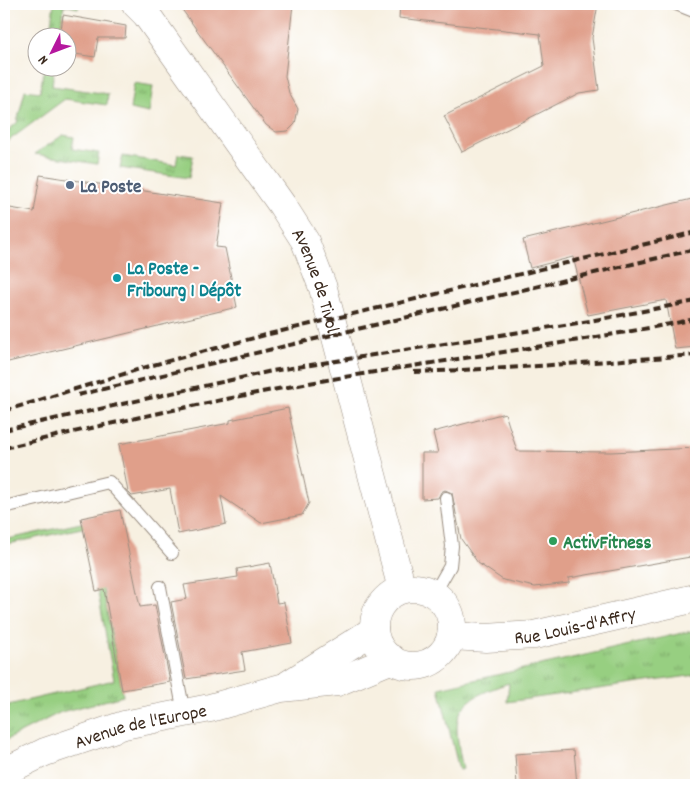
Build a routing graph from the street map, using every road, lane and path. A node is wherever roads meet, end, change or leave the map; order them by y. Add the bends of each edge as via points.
1 (676, 4) edge
2 (141, 7) edge
3 (696, 12) edge
4 (446, 498) dead end
5 (4, 507) edge
6 (172, 553) dead end
7 (160, 587) dead end
8 (402, 589) junction
9 (434, 594) junction
10 (696, 598) edge
11 (374, 630) junction
12 (451, 636) junction
13 (392, 659) junction
14 (281, 688) junction
15 (184, 713) junction
16 (4, 772) edge

1 - 3 lane
2 - 8 main road, Avenue de Tivoli via 272,190 304,241 323,288
4 - 9 lane via 452,546 450,566
5 - 6 lane via 109,482
7 - 15 lane
8 - 9 main road via 420,588
8 - 11 main road via 380,605
9 - 12 main road via 451,615
10 - 12 main road, Rue Louis-d'Affry via 534,635
11 - 13 main road via 381,650
11 - 14 main road, Avenue de l'Europe
12 - 13 main road via 443,652 428,663 409,666
13 - 14 main road, Avenue de l'Europe via 337,682
14 - 15 main road, Avenue de l'Europe
15 - 16 main road, Avenue de l'Europe via 124,725 45,752

